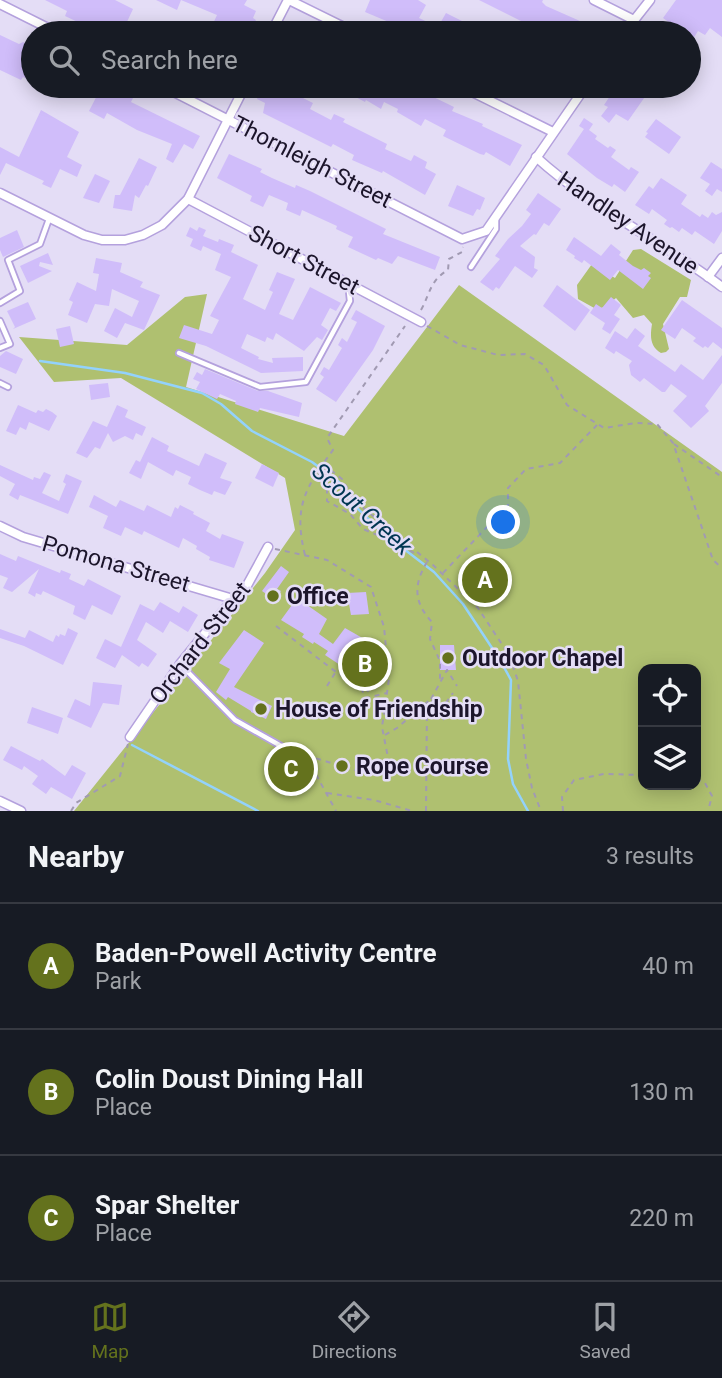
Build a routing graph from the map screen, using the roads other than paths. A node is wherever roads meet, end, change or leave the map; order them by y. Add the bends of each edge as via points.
1 (289, 0) edge
2 (594, 0) edge
3 (650, 0) edge
4 (0, 4) edge
5 (634, 20) joint
6 (34, 21) edge
7 (278, 21) edge
8 (332, 21) edge
9 (186, 98) edge
10 (239, 98) edge
11 (484, 98) edge
12 (577, 98) edge
13 (228, 119) junction
14 (553, 132) junction
15 (536, 157) junction
16 (0, 193) edge
17 (188, 199) junction
18 (496, 216) junction
19 (49, 218) junction
20 (722, 258) edge
21 (471, 267) dead end
22 (708, 277) junction
23 (348, 283) junction
24 (722, 287) edge
25 (0, 303) edge
26 (0, 321) edge
27 (421, 322) road end
28 (0, 348) edge
29 (179, 353) dead end
30 (0, 383) edge
31 (8, 387) dead end
32 (0, 526) edge
33 (268, 547) road end
34 (233, 599) junction
35 (180, 664) junction
36 (130, 737) road end
37 (290, 751) road end
38 (0, 801) edge
39 (21, 811) edge

1 - 7 street
1 - 8 street
2 - 5 street
3 - 5 street
4 - 6 street
9 - 13 street, Thornleigh Street
10 - 13 street
11 - 14 street
12 - 14 street
13 - 17 street
13 - 18 street, Thornleigh Street via 462,239 486,231
14 - 15 street
15 - 18 street
15 - 22 street, Handley Avenue via 618,219
16 - 19 street
17 - 19 street via 162,225 125,240 84,236
17 - 23 street, Short Street
18 - 21 lane via 496,229
19 - 25 lane via 40,244 8,260 20,290
20 - 22 street
22 - 24 street, Handley Avenue
23 - 27 street, Short Street
23 - 29 lane via 350,301 306,382 260,387
26 - 28 lane via 10,344
30 - 31 lane
32 - 34 street, Pomona Street via 23,537
33 - 34 street, Orchard Street via 244,590
34 - 35 street, Orchard Street
35 - 36 street, Orchard Street
35 - 37 lane via 235,720
38 - 39 street

